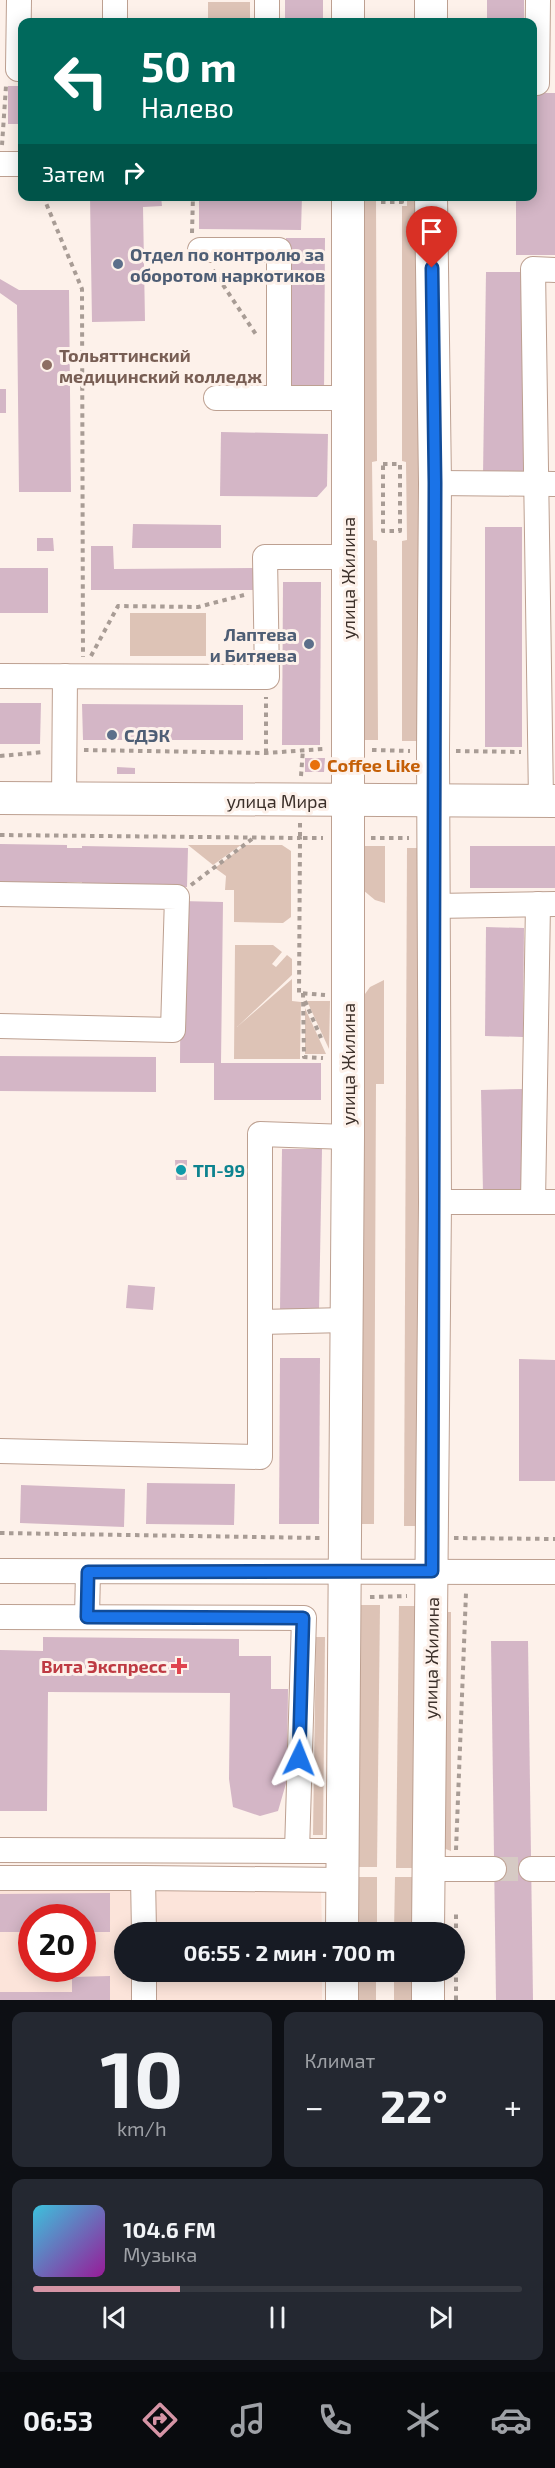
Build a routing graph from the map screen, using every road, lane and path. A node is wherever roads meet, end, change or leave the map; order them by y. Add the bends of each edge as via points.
1 (19, 0) edge
2 (115, 0) edge
3 (267, 0) edge
4 (348, 0) edge
5 (431, 0) edge
6 (538, 0) edge
7 (19, 18) edge
8 (115, 18) edge
9 (267, 18) edge
10 (348, 18) edge
11 (431, 18) edge
12 (18, 71) edge
13 (542, 83) edge
14 (1, 155) edge
15 (18, 162) edge
16 (45, 201) edge
17 (193, 201) edge
18 (348, 201) edge
19 (378, 201) edge
20 (402, 201) edge
21 (431, 201) edge
22 (200, 250) junction
23 (555, 270) edge
24 (279, 369) junction
25 (216, 398) dead end
26 (279, 398) junction
27 (349, 398) junction
28 (435, 483) junction
29 (546, 484) edge
30 (383, 531) joint
31 (348, 556) junction
32 (266, 589) junction
33 (77, 674) junction
34 (0, 676) edge
35 (267, 676) junction
36 (547, 692) edge
37 (303, 749) junction
38 (64, 750) junction
39 (349, 750) junction
40 (433, 751) junction
41 (266, 753) junction
42 (0, 756) edge
43 (540, 761) junction
44 (301, 777) dead end
45 (0, 798) edge
46 (64, 799) junction
47 (548, 801) edge
48 (348, 802) junction
49 (434, 802) junction
50 (300, 820) dead end
51 (0, 835) edge
52 (254, 837) junction
53 (300, 838) junction
54 (324, 838) dead end
55 (370, 838) dead end
56 (412, 838) dead end
57 (0, 894) edge
58 (177, 897) junction
59 (546, 904) edge
60 (434, 906) junction
61 (0, 1026) edge
62 (326, 1048) dead end
63 (330, 1058) dead end
64 (348, 1137) junction
65 (435, 1202) junction
66 (544, 1202) edge
67 (346, 1320) junction
68 (260, 1322) junction
69 (0, 1451) edge
70 (0, 1533) edge
71 (345, 1538) junction
72 (432, 1538) junction
73 (555, 1539) edge
74 (345, 1570) junction
75 (0, 1571) edge
76 (432, 1571) junction
77 (477, 1571) junction
78 (88, 1572) junction
79 (555, 1572) edge
80 (0, 1617) edge
81 (87, 1617) junction
82 (0, 1850) edge
83 (297, 1851) junction
84 (342, 1866) junction
85 (442, 1869) junction
86 (494, 1869) tunnel mouth
87 (531, 1869) tunnel mouth
88 (555, 1869) edge
89 (0, 1878) edge
90 (143, 1878) junction
91 (144, 1922) edge
92 (342, 1922) edge
93 (430, 1922) edge
94 (144, 1982) edge
95 (342, 1982) edge
96 (428, 1982) edge
97 (144, 2000) edge
98 (342, 2000) edge
99 (428, 2000) edge
100 (456, 2000) edge

1 - 7 street
2 - 8 street
3 - 9 street
4 - 10 main road
5 - 11 main road
6 - 13 street
12 - 14 path via 6,80
14 - 15 street
16 - 33 path via 82,289
17 - 22 path via 192,238
18 - 27 main road, улица Жилина
19 - 20 path
21 - 28 main road, улица Жилина
22 - 24 path
22 - 24 street via 279,250
23 - 29 street via 533,269
24 - 26 street
25 - 26 street
26 - 27 street
27 - 31 main road, улица Жилина
28 - 29 street
28 - 40 main road, улица Жилина
29 - 36 street
30 - 30 path via 400,531 400,464 383,464
31 - 32 street via 265,557
31 - 39 main road, улица Жилина
32 - 33 path via 198,607 118,606
32 - 35 street
33 - 34 street
33 - 35 street
33 - 38 street
35 - 41 path
36 - 43 street
37 - 39 path
37 - 41 path
37 - 44 path
38 - 41 path
38 - 42 path
38 - 46 street
39 - 40 path
39 - 48 main road, улица Жилина
40 - 43 path via 519,752
40 - 49 main road, улица Жилина
43 - 47 street
45 - 46 main road, улица Мира
46 - 48 main road, улица Мира
47 - 49 main road, улица Мира
48 - 49 main road, улица Мира
48 - 64 main road, улица Жилина
49 - 60 main road, улица Жилина
50 - 53 path
51 - 52 path
52 - 53 path
52 - 58 path
53 - 54 path
55 - 56 path
57 - 58 street
58 - 61 street via 173,1030
59 - 60 street
59 - 66 street
60 - 65 main road, улица Жилина
62 - 63 path via 303,996 304,1058
64 - 67 main road, улица Жилина
64 - 68 street via 260,1134
65 - 66 street
65 - 72 main road, улица Жилина
67 - 68 street
67 - 71 main road, улица Жилина
68 - 69 street via 260,1457
70 - 71 path
71 - 74 main road, улица Жилина
72 - 73 path
72 - 76 main road, улица Жилина
74 - 76 street
74 - 78 street
74 - 84 main road, улица Жилина
75 - 78 street
76 - 77 street
76 - 85 main road, улица Жилина
77 - 79 street
77 - 85 path via 465,1595
78 - 81 street
80 - 81 street
81 - 83 street via 303,1618
82 - 83 street
83 - 84 street
84 - 90 street
84 - 92 main road, улица Жилина
85 - 86 street
85 - 93 main road, улица Жилина
85 - 100 path
87 - 88 street
89 - 90 street
90 - 91 street
94 - 97 street
95 - 98 main road
96 - 99 main road

